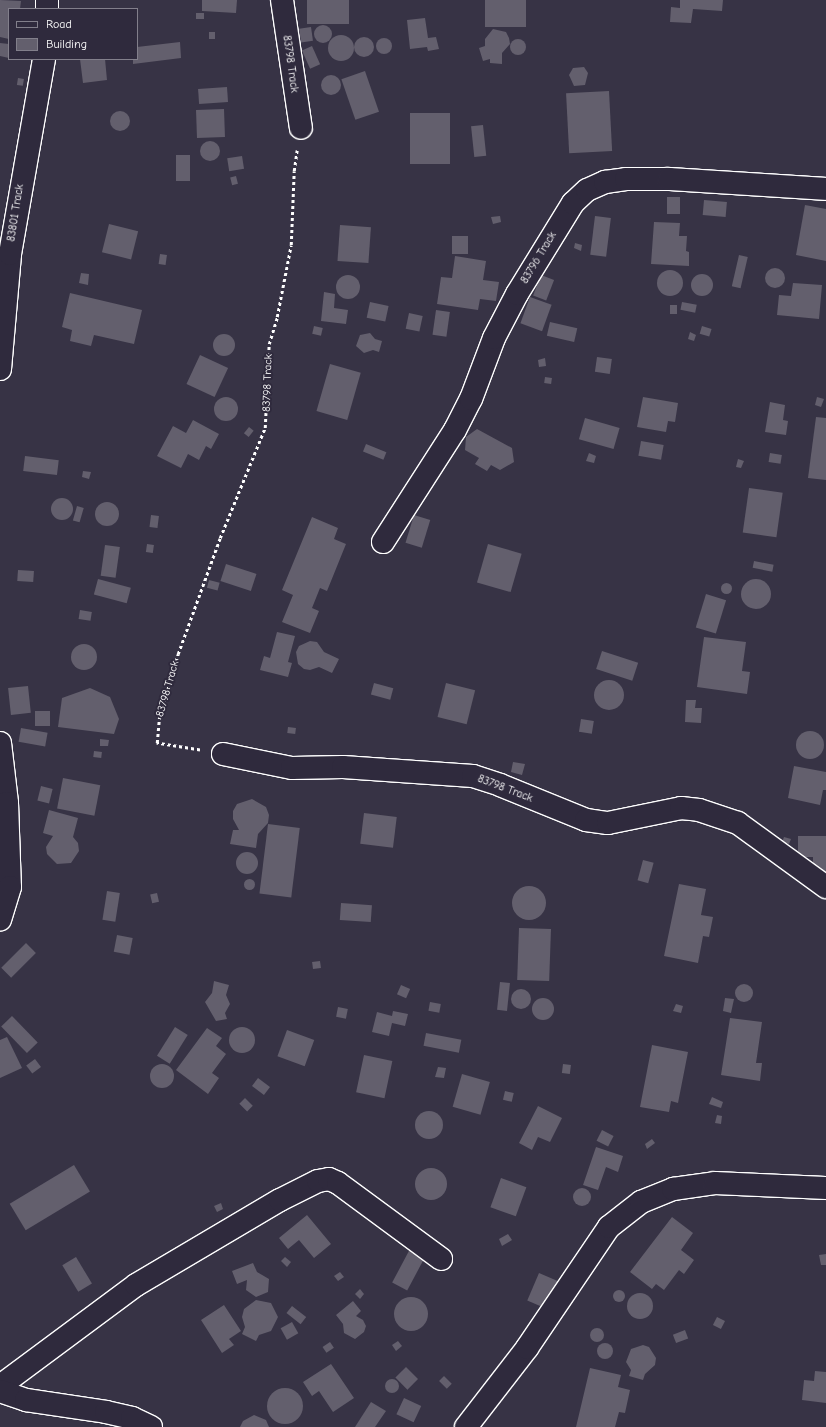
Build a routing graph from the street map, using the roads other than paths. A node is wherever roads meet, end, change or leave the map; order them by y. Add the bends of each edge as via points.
1 (282, 0) edge
2 (44, 60) edge
3 (301, 128) road end
4 (826, 189) edge
5 (0, 369) edge
6 (383, 542) dead end
7 (0, 743) edge
8 (223, 754) road end
9 (826, 888) edge
10 (0, 920) edge
11 (826, 1188) edge
12 (441, 1259) dead end
13 (0, 1386) edge
14 (0, 1392) edge
15 (151, 1427) edge
16 (466, 1427) edge

1 - 3 street, 83798 Track
2 - 5 street, 83801 Track via 11,247
4 - 6 street, 83796 Track via 669,179 626,179 605,182 587,190 573,204 524,282 494,338 471,399 455,430
7 - 10 street via 8,803 10,887
8 - 9 street, 83798 Track via 292,768 343,767 473,776 500,784 586,820 608,823 681,808 699,810 738,823
11 - 16 street via 715,1182 673,1189 641,1202 609,1227 527,1348
12 - 13 street via 338,1183 329,1179 318,1181 280,1200 136,1285
14 - 15 street via 26,1400 132,1418

